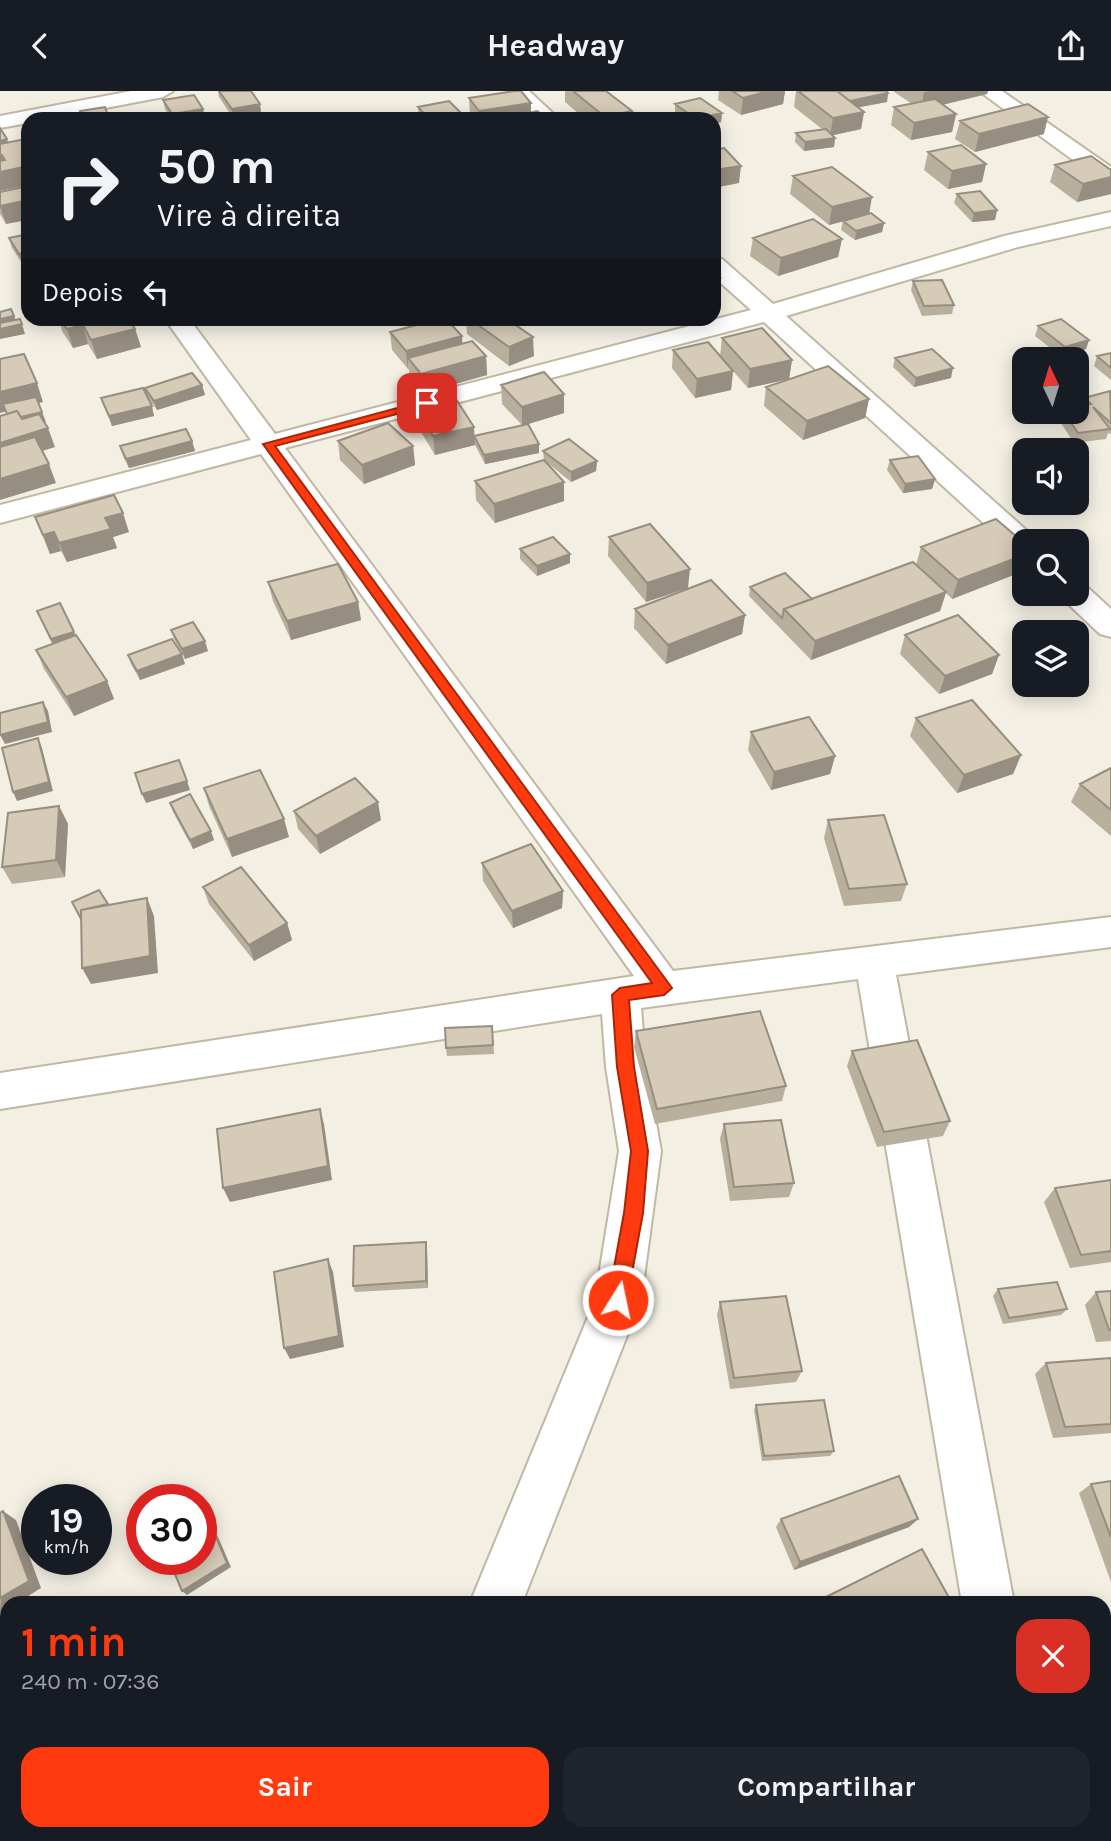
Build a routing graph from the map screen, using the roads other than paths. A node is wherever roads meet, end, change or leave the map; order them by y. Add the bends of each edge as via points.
1 (163, 91) edge
2 (517, 91) edge
3 (989, 91) edge
4 (16, 99) dead end
5 (26, 112) edge
6 (60, 112) edge
7 (541, 112) edge
8 (21, 119) edge
9 (0, 122) edge
10 (1111, 177) edge
11 (1111, 219) edge
12 (721, 270) edge
13 (770, 313) junction
14 (182, 326) edge
15 (720, 326) edge
16 (721, 326) edge
17 (268, 444) junction
18 (0, 514) edge
19 (1012, 533) edge
20 (1089, 606) edge
21 (1111, 627) edge
22 (1111, 932) edge
23 (874, 962) junction
24 (664, 988) junction
25 (620, 995) junction
26 (0, 1091) edge
27 (499, 1596) edge
28 (987, 1596) edge

1 - 6 street
2 - 7 street
3 - 10 street
4 - 5 street
8 - 9 street
11 - 13 street via 1012,240
12 - 13 street
13 - 16 street
13 - 19 street
14 - 17 street
15 - 17 street
17 - 18 street
17 - 24 street
20 - 21 street
22 - 23 street
23 - 24 street
23 - 28 street
24 - 25 street
25 - 26 street
25 - 27 street via 640,1151 618,1300

